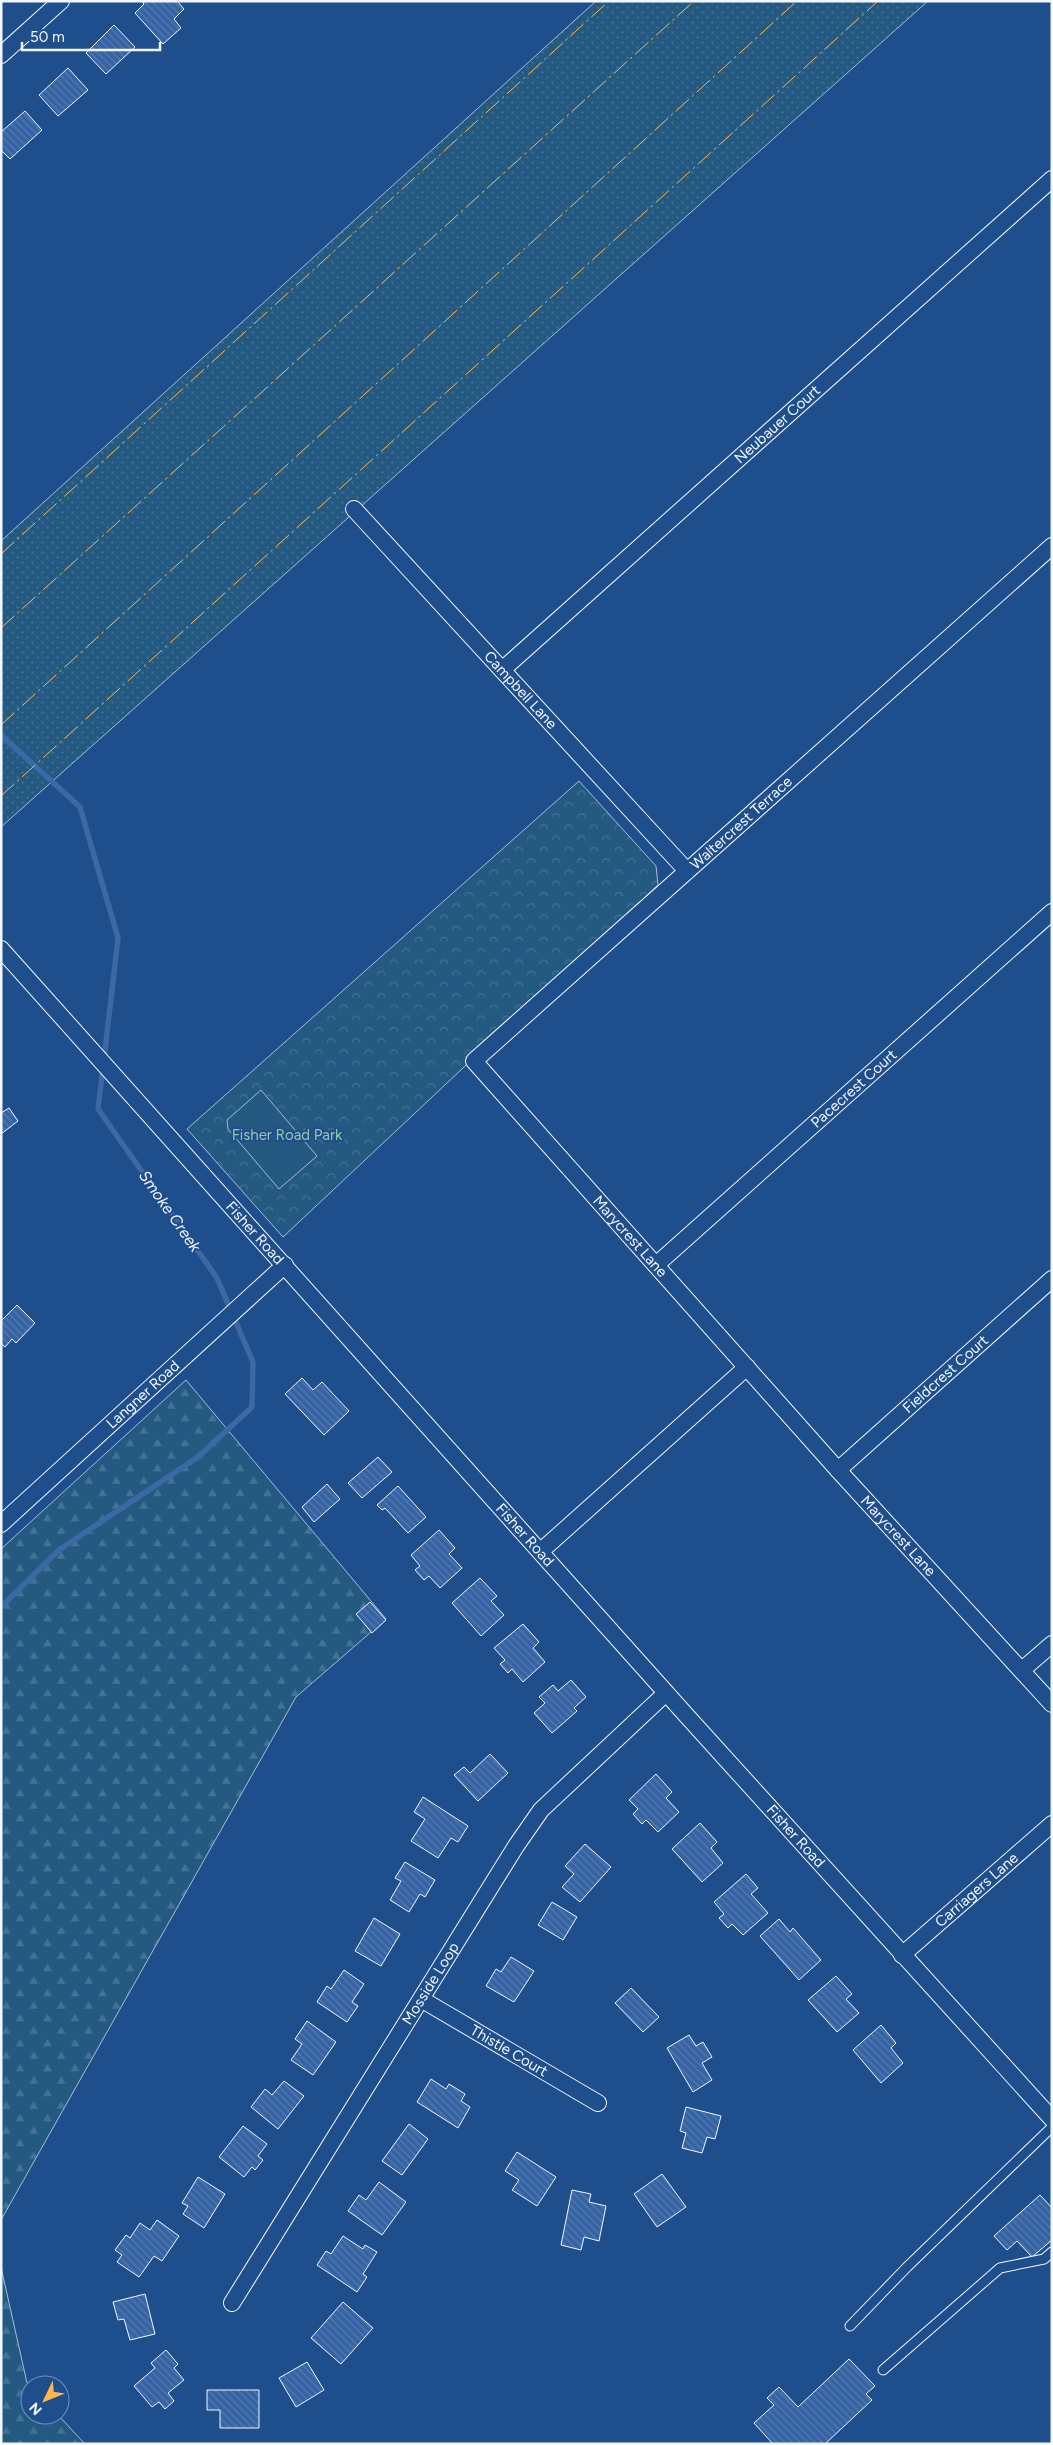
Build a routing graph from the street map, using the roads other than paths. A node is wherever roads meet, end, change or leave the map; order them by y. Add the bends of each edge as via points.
1 (61, 1) edge
2 (1, 55) edge
3 (1052, 179) edge
4 (354, 509) dead end
5 (1052, 546) edge
6 (502, 670) junction
7 (687, 871) junction
8 (1052, 912) edge
9 (1, 949) edge
10 (513, 1105) joint
11 (285, 1265) junction
12 (656, 1265) junction
13 (1052, 1279) edge
14 (747, 1367) junction
15 (838, 1470) junction
16 (1, 1524) edge
17 (541, 1551) junction
18 (1052, 1644) edge
19 (1022, 1670) junction
20 (666, 1693) junction
21 (1052, 1704) edge
22 (1052, 1824) edge
23 (902, 1956) junction
24 (421, 1999) junction
25 (598, 2103) dead end
26 (1052, 2119) edge
27 (1052, 2127) edge
28 (1052, 2252) edge
29 (232, 2303) dead end
30 (850, 2326) dead end
31 (883, 2370) dead end

1 - 2 street
3 - 6 street, Neubauer Court
4 - 6 street, Campbell Lane
5 - 7 street, Waltercrest Terrace
6 - 7 street, Campbell Lane
7 - 10 street, Waltercrest Terrace via 474,1061
8 - 12 street, Pacecrest Court
9 - 11 street, Fisher Road
10 - 12 street, Marycrest Lane
11 - 16 street, Langner Road
11 - 17 street, Fisher Road
12 - 14 street, Marycrest Lane
13 - 15 street, Fieldcrest Court
14 - 15 street, Marycrest Lane
14 - 17 street
15 - 19 street, Marycrest Lane
17 - 20 street, Fisher Road
18 - 19 street
19 - 21 street, Marycrest Lane
20 - 23 street, Fisher Road
20 - 24 street, Mosside Loop via 541,1810
22 - 23 street, Carriagers Lane
23 - 26 street, Fisher Road
24 - 25 street, Thistle Court
24 - 29 street, Mosside Loop
27 - 30 lane
28 - 31 lane via 1044,2259 1000,2268

